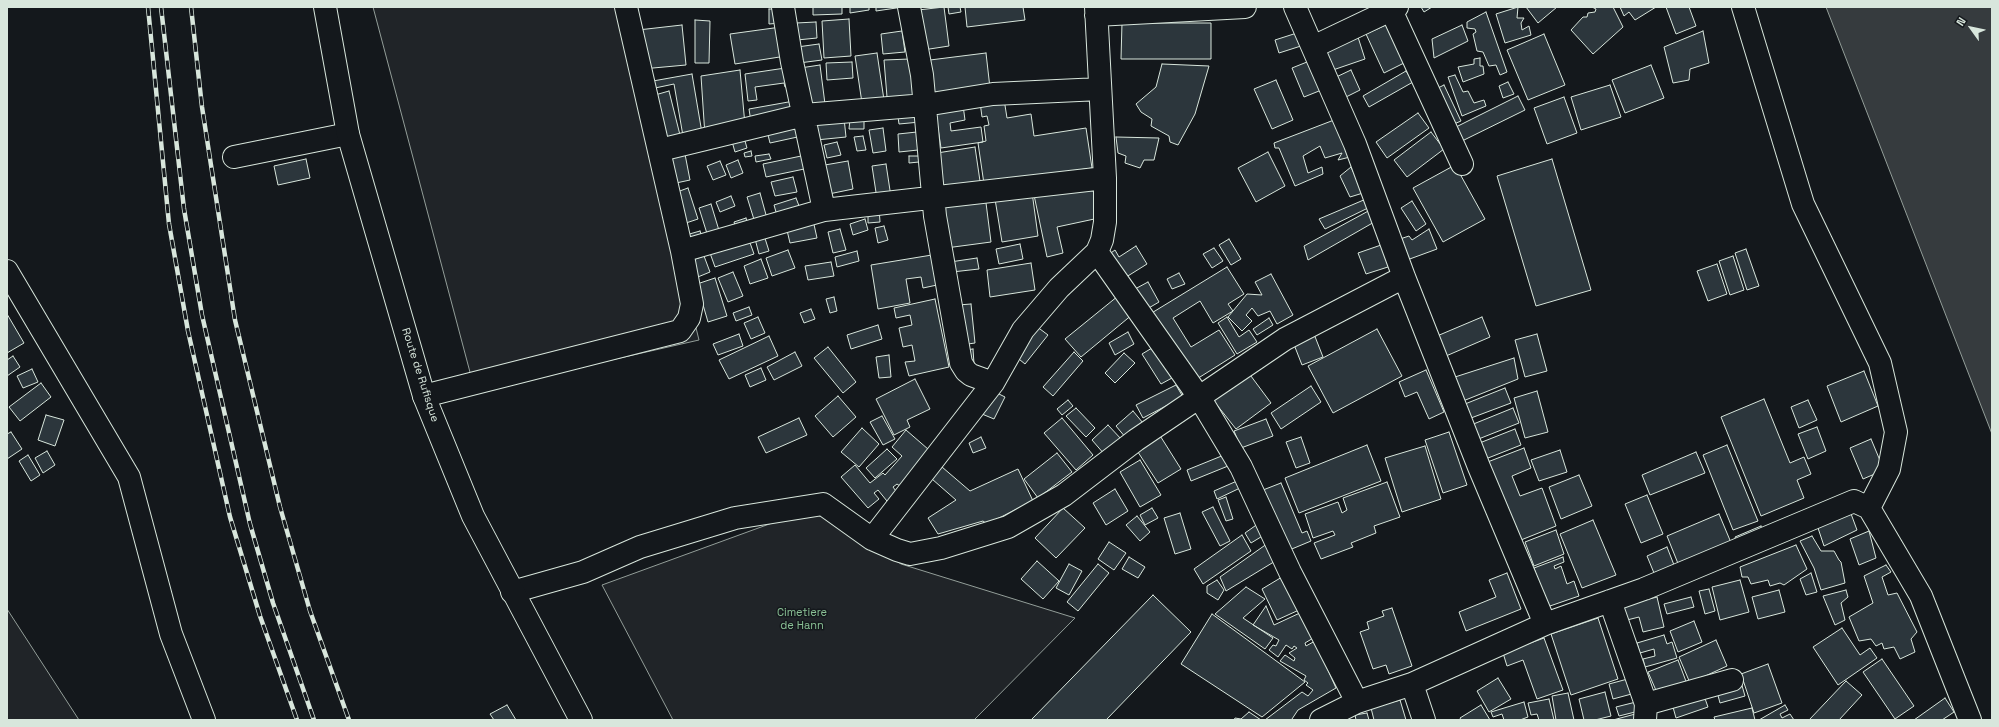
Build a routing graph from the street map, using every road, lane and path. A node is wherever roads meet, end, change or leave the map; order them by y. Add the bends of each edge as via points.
1 (324, 7) edge
2 (626, 7) edge
3 (784, 7) edge
4 (910, 7) edge
5 (1246, 7) edge
6 (1295, 7) edge
7 (1743, 7) edge
8 (1394, 9) edge
9 (1096, 11) edge
10 (1313, 47) junction
11 (1100, 89) junction
12 (925, 104) junction
13 (804, 115) junction
14 (348, 134) junction
15 (660, 150) junction
16 (234, 157) dead end
17 (1462, 164) dead end
18 (1105, 178) junction
19 (934, 198) junction
20 (824, 210) junction
21 (682, 251) junction
22 (1097, 252) junction
23 (7, 271) edge
24 (1404, 277) junction
25 (992, 383) junction
26 (424, 396) junction
27 (1199, 397) junction
28 (1869, 508) junction
29 (872, 540) junction
30 (512, 592) junction
31 (1610, 601) junction
32 (1545, 624) junction
33 (1732, 680) dead end
34 (1412, 684) junction
35 (1357, 702) junction
36 (1646, 712) edge
37 (204, 720) edge
38 (581, 720) edge
39 (1321, 720) edge
40 (1424, 720) edge
41 (1970, 720) edge

1 - 14 street, Route de Rufisque
2 - 15 street
3 - 13 street
4 - 12 street
5 - 9 street
6 - 10 street
7 - 28 street via 1803,204 1880,363 1896,432 1889,469
8 - 10 street
8 - 17 street
9 - 11 street
10 - 24 street via 1355,144
11 - 12 street via 993,94
11 - 18 street
12 - 13 street
12 - 19 street
13 - 15 street
13 - 20 street
14 - 16 street
14 - 26 street, Route de Rufisque
15 - 21 street
18 - 19 street
18 - 22 street via 1106,222
19 - 20 street
19 - 25 street via 961,363 971,375
20 - 21 street
21 - 26 street via 692,304 689,318 680,331
22 - 25 street via 1059,288 1023,330
22 - 27 street
23 - 37 street via 129,477 171,634
24 - 27 street via 1285,339
24 - 32 street via 1479,468
25 - 29 street
26 - 30 street, Route de Rufisque via 474,516
27 - 29 street via 1136,440 1064,495 1008,527 941,548 910,554
27 - 35 street via 1241,467 1290,572
28 - 31 street via 1854,502
28 - 41 street via 1921,596
29 - 30 street via 823,504 735,518 640,547 584,572
30 - 38 street, Route de Rufisque
31 - 32 street
31 - 36 street
32 - 34 street
33 - 36 street
34 - 35 street
34 - 40 street
35 - 39 street

